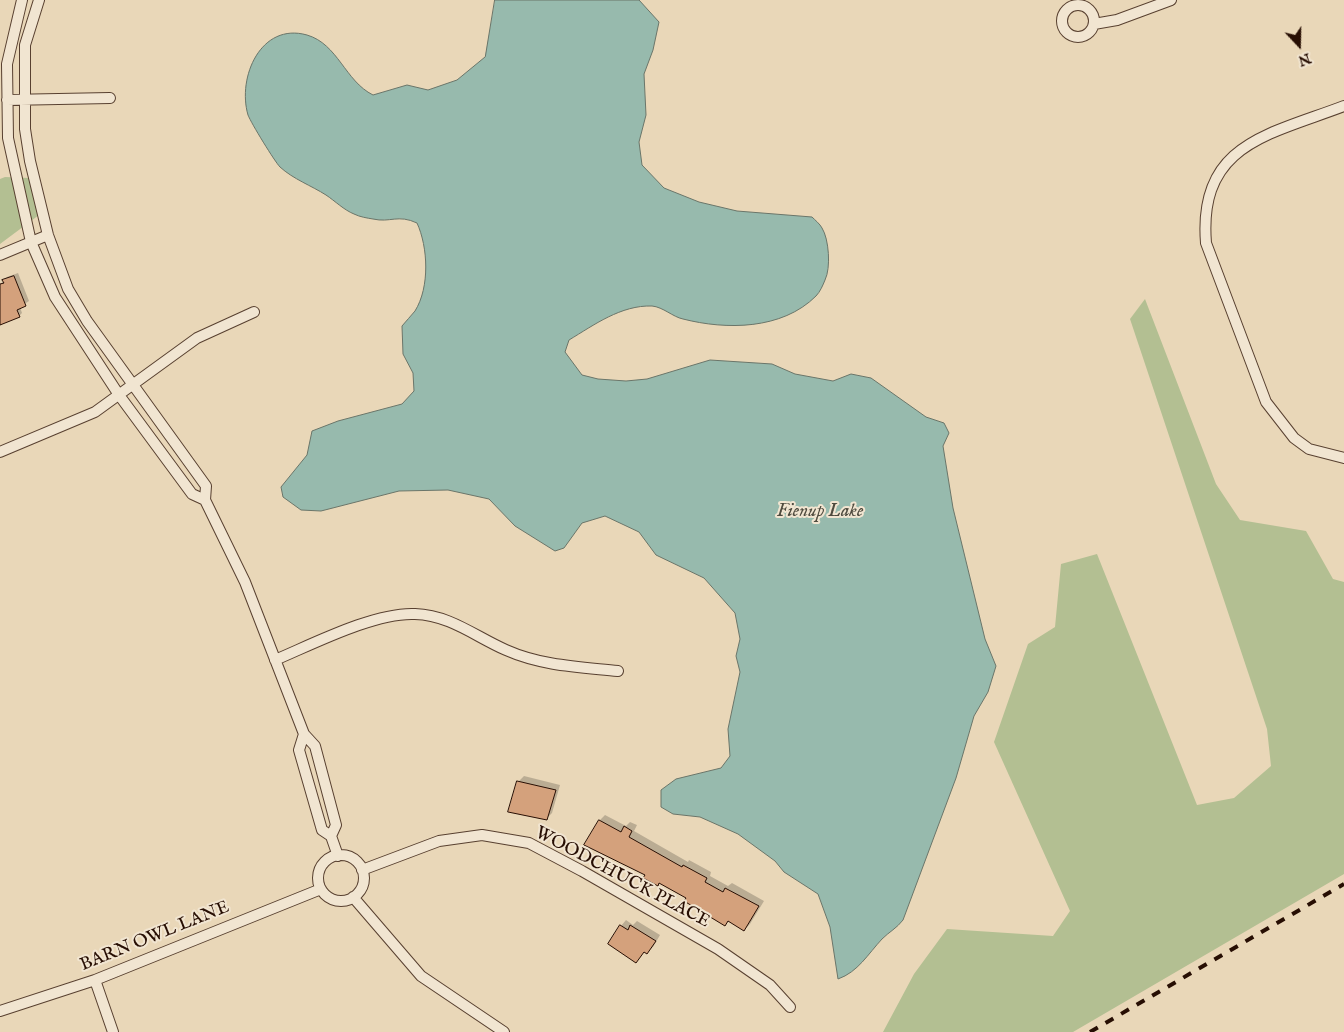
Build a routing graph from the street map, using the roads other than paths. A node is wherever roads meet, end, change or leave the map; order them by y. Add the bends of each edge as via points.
1 (22, 0) edge
2 (39, 0) edge
3 (1171, 0) edge
4 (1094, 24) dead end
5 (110, 98) dead end
6 (7, 100) junction
7 (25, 100) junction
8 (1344, 106) edge
9 (48, 235) junction
10 (31, 242) junction
11 (0, 255) edge
12 (254, 312) dead end
13 (133, 385) junction
14 (119, 394) junction
15 (0, 452) edge
16 (1344, 458) edge
17 (205, 500) junction
18 (275, 660) junction
19 (618, 670) dead end
20 (304, 734) junction
21 (331, 836) junction
22 (338, 856) junction
23 (362, 870) junction
24 (321, 889) junction
25 (353, 897) junction
26 (95, 980) junction
27 (790, 1007) dead end
28 (0, 1010) edge
29 (113, 1032) edge
30 (504, 1032) edge

1 - 6 street via 7,64
2 - 7 street via 26,46
3 - 4 street via 1117,20
5 - 7 street
6 - 7 street
6 - 10 street via 8,138
7 - 9 street via 30,161
8 - 16 street via 1262,137 1226,162 1214,180 1204,220 1206,243 1266,402 1294,438 1309,449
9 - 10 street
9 - 13 street via 68,289
10 - 11 street
10 - 14 street via 55,296
12 - 13 street via 197,338
13 - 14 street
13 - 17 street via 206,486
14 - 15 street via 95,412
14 - 17 street via 192,494
17 - 18 street via 245,582
18 - 19 street via 388,617 416,614 453,622 507,650 552,664
18 - 20 street
20 - 21 street via 316,746 336,824
20 - 21 street via 299,750 322,830
21 - 22 street
22 - 23 street via 352,858
22 - 24 street via 330,858 320,869
23 - 25 street via 363,885
23 - 27 street, WOODCHUCK PLACE via 439,841 482,835 529,843 718,949 770,985
24 - 25 street via 339,901
24 - 26 street, BARN OWL LANE
25 - 30 street via 421,976
26 - 28 street, BARN OWL LANE
26 - 29 street

